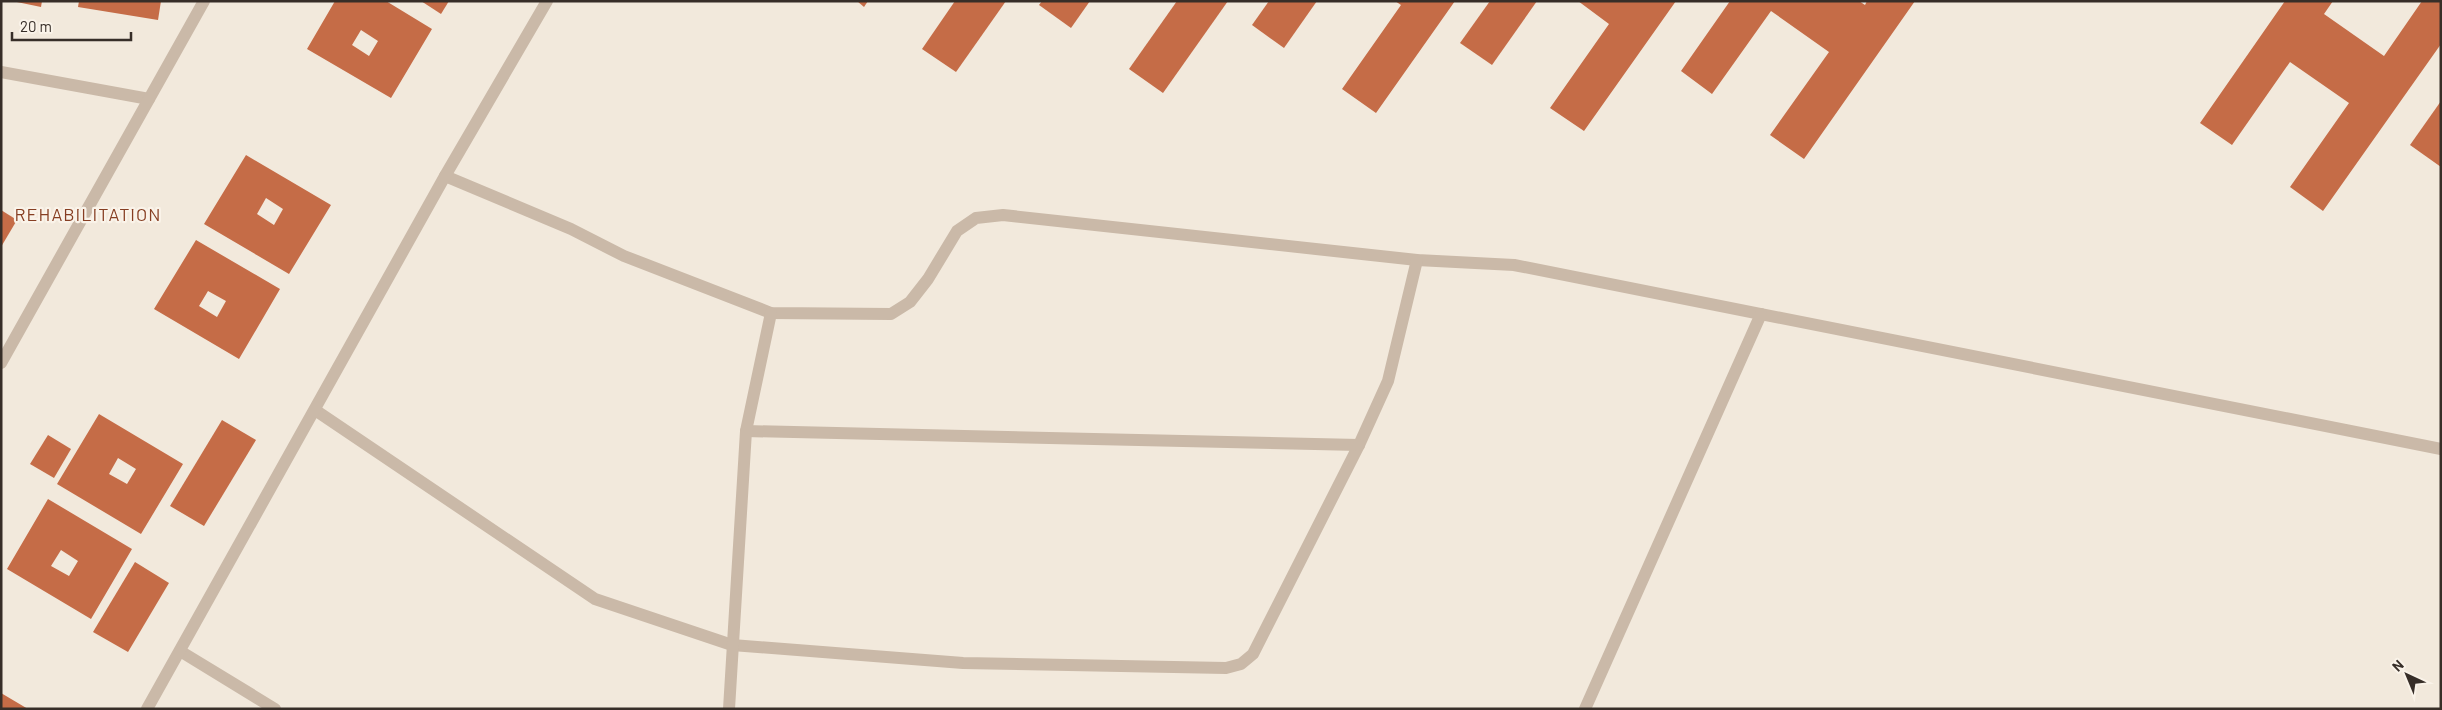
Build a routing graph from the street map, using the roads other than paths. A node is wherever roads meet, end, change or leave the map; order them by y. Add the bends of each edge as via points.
1 (204, 1) edge
2 (547, 1) edge
3 (1, 72) edge
4 (149, 100) junction
5 (445, 176) junction
6 (1417, 260) junction
7 (771, 313) junction
8 (1761, 314) junction
9 (1, 363) edge
10 (315, 410) junction
11 (746, 431) junction
12 (1359, 444) junction
13 (2441, 449) edge
14 (732, 645) junction
15 (180, 651) junction
16 (147, 709) edge
17 (275, 709) edge
18 (730, 709) edge
19 (1584, 709) edge

1 - 4 street
2 - 5 street
3 - 4 street
4 - 9 street
5 - 7 street via 571,229 624,256
5 - 10 street
6 - 7 street via 1003,215 976,218 957,231 910,302 891,314
6 - 8 street via 1514,265
6 - 12 street via 1388,381
7 - 11 street
8 - 13 street
8 - 19 street
10 - 14 street via 596,599
10 - 15 street
11 - 12 street
11 - 14 street
12 - 14 street via 1253,654 1241,664 1226,668 963,663
14 - 18 street
15 - 16 street
15 - 17 street

